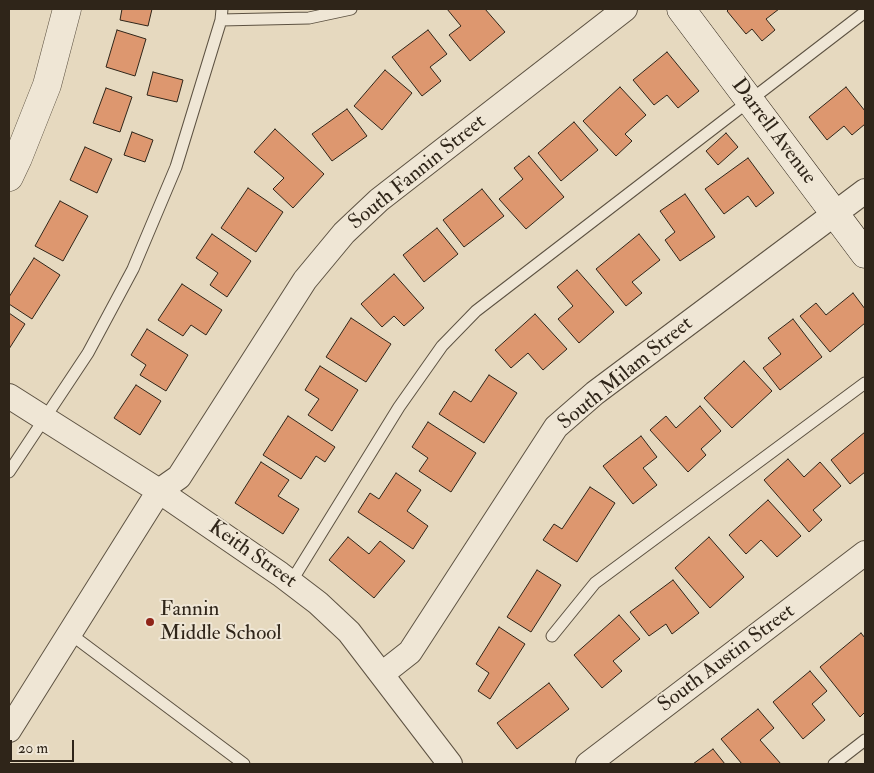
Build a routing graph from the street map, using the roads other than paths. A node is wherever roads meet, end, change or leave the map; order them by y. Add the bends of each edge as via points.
1 (66, 9) edge
2 (351, 9) edge
3 (626, 9) edge
4 (681, 9) edge
5 (865, 12) edge
6 (222, 14) edge
7 (750, 100) junction
8 (9, 177) edge
9 (865, 191) edge
10 (835, 214) junction
11 (865, 254) edge
12 (865, 383) edge
13 (9, 396) edge
14 (44, 418) junction
15 (9, 472) edge
16 (159, 491) junction
17 (865, 553) edge
18 (291, 582) junction
19 (70, 634) junction
20 (552, 636) dead end
21 (382, 674) junction
22 (9, 730) edge
23 (865, 740) edge
24 (244, 764) edge
25 (450, 764) edge
26 (588, 764) edge
27 (834, 764) edge

1 - 8 main road via 47,85
2 - 6 lane via 309,18
3 - 16 street, South Fannin Street via 379,200 344,233 305,280 179,477
4 - 7 main road, Darrell Avenue
5 - 7 lane
6 - 14 lane via 176,167 133,269 88,353
7 - 10 main road, Darrell Avenue
7 - 18 lane via 476,311 442,346 399,407
9 - 10 street, South Milam Street
10 - 11 main road, Darrell Avenue
10 - 21 street, South Milam Street via 595,394 556,427 410,652
12 - 20 lane via 595,584
13 - 14 street, Keith Street
14 - 15 lane
14 - 16 street, Keith Street
16 - 18 street, Keith Street
16 - 19 street
17 - 26 street, South Austin Street
18 - 21 street, Keith Street via 348,632
19 - 22 street
19 - 24 lane
21 - 25 street, Keith Street
23 - 27 lane

